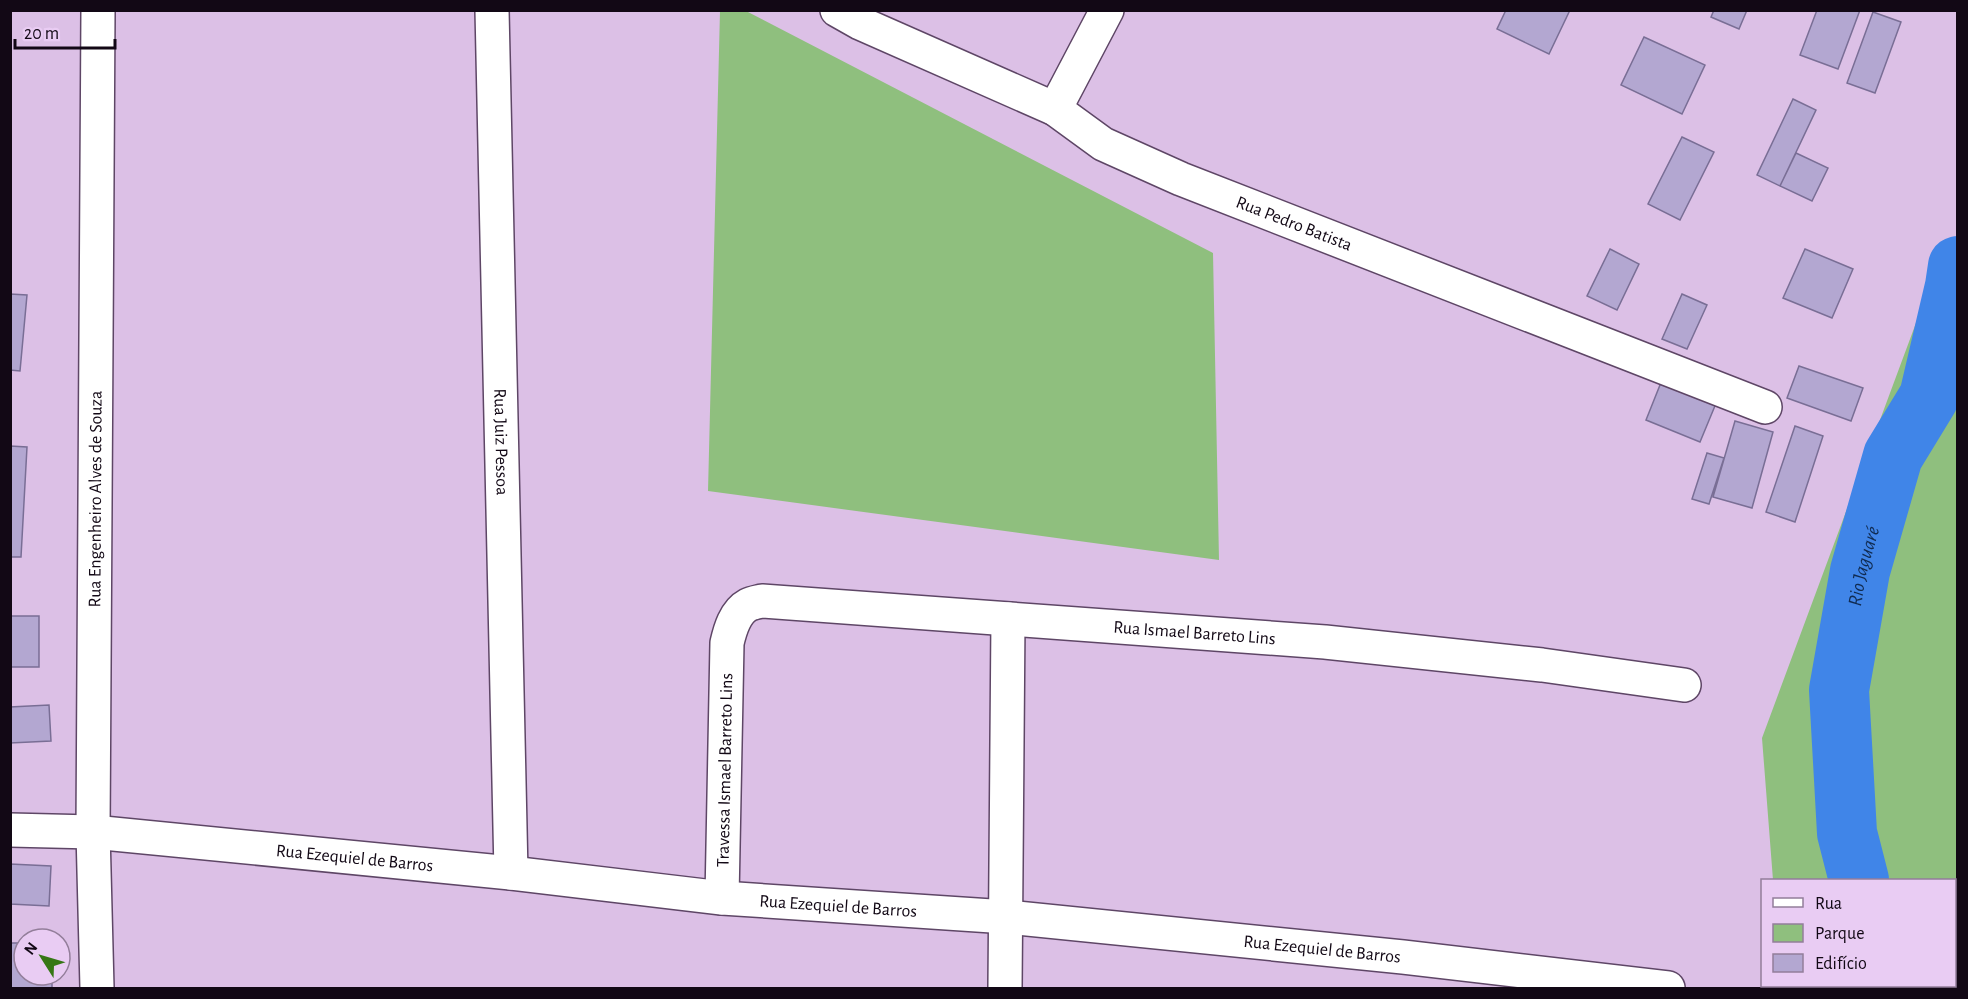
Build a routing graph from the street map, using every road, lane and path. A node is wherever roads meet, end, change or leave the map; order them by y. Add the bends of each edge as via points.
1 (98, 10) edge
2 (492, 10) edge
3 (837, 10) edge
4 (1107, 10) edge
5 (1055, 109) junction
6 (1765, 407) dead end
7 (1008, 619) junction
8 (727, 643) joint
9 (1684, 685) dead end
10 (10, 830) edge
11 (93, 831) junction
12 (512, 873) junction
13 (722, 898) junction
14 (1007, 918) junction
15 (97, 988) edge
16 (1005, 988) edge
17 (1668, 988) edge

1 - 11 street, Rua Engenheiro Alves de Souza
2 - 12 street, Rua Juiz Pessoa
3 - 5 street, Rua Pedro Batista
4 - 5 street
5 - 6 street, Rua Pedro Batista via 1103,144 1181,178
7 - 8 street, Rua Ismael Barreto Lins via 762,601 748,605 738,615
7 - 9 street, Rua Ismael Barreto Lins via 1325,642
7 - 14 street
8 - 13 street, Travessa Ismael Barreto Lins
10 - 11 street, Rua Ezequiel de Barros
11 - 12 street, Rua Ezequiel de Barros
11 - 15 street, Rua Engenheiro Alves de Souza
12 - 13 street, Rua Ezequiel de Barros
13 - 14 street, Rua Ezequiel de Barros
14 - 16 street
14 - 17 street, Rua Ezequiel de Barros

